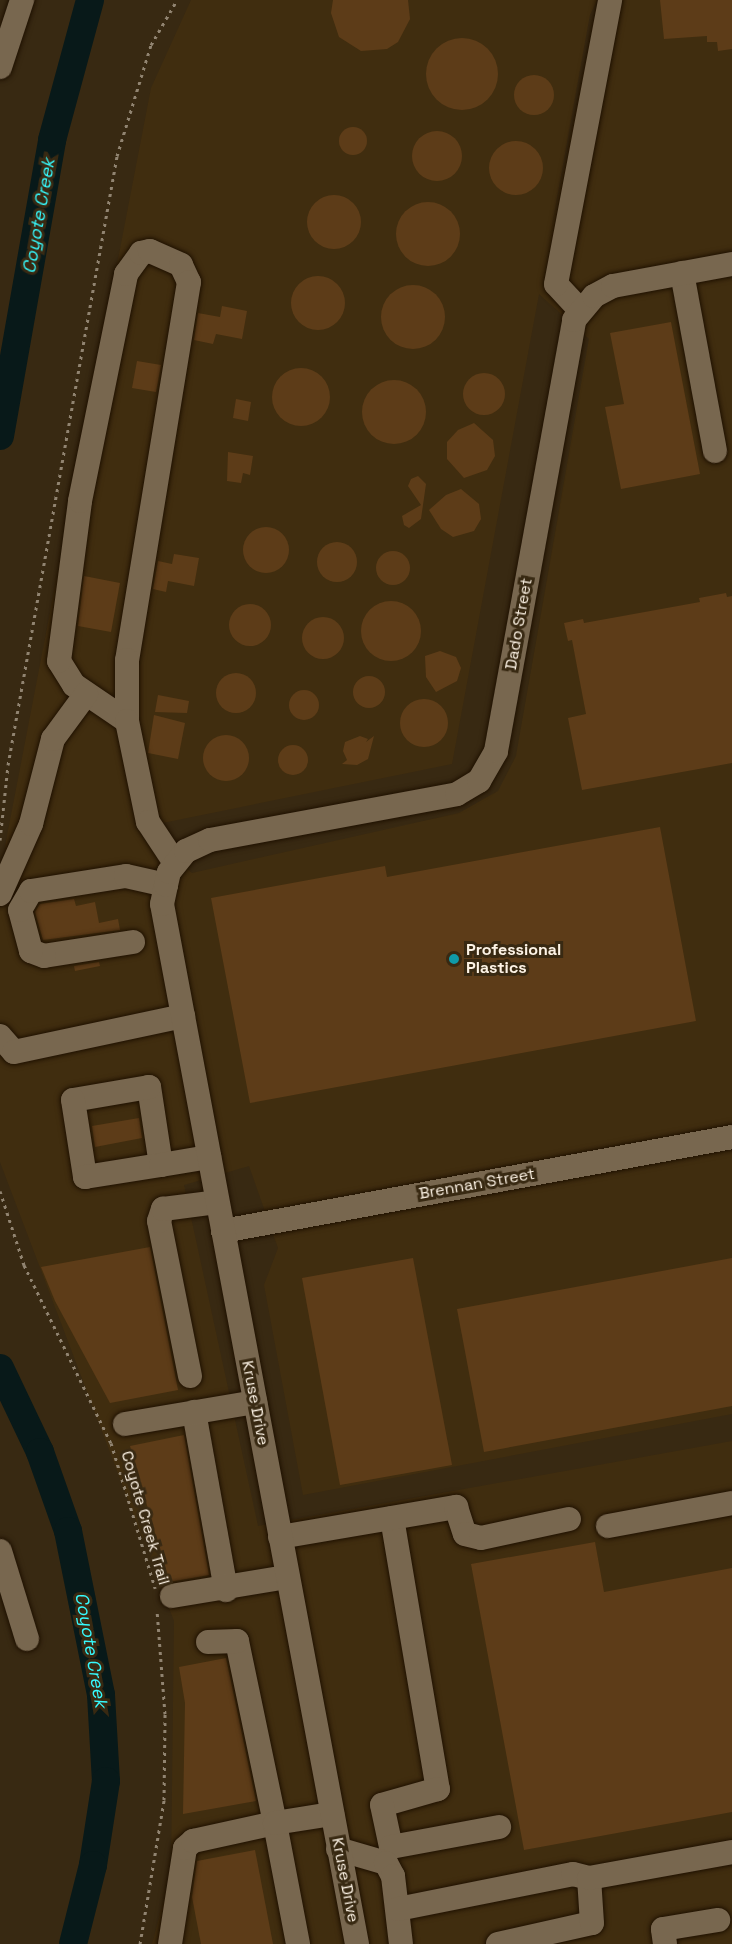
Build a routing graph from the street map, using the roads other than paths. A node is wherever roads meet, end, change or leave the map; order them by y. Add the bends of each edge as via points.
1 (22, 0) edge
2 (610, 0) edge
3 (0, 68) edge
4 (732, 264) edge
5 (682, 273) junction
6 (580, 310) junction
7 (715, 451) dead end
8 (86, 694) junction
9 (127, 721) junction
10 (170, 874) junction
11 (0, 894) edge
12 (133, 942) dead end
13 (183, 1016) junction
14 (0, 1035) edge
15 (732, 1137) edge
16 (209, 1156) junction
17 (161, 1165) junction
18 (217, 1202) junction
19 (223, 1231) junction
20 (190, 1376) dead end
21 (255, 1402) junction
22 (194, 1412) junction
23 (125, 1424) dead end
24 (732, 1503) edge
25 (392, 1518) junction
26 (568, 1519) dead end
27 (608, 1526) dead end
28 (280, 1537) junction
29 (0, 1551) edge
30 (287, 1577) junction
31 (226, 1590) junction
32 (172, 1596) dead end
33 (27, 1639) dead end
34 (208, 1642) dead end
35 (332, 1814) junction
36 (275, 1822) junction
37 (499, 1827) dead end
38 (338, 1850) junction
39 (732, 1852) edge
40 (589, 1878) junction
41 (398, 1909) junction
42 (718, 1920) dead end
43 (170, 1944) edge
44 (298, 1944) edge
45 (357, 1944) edge
46 (402, 1944) edge
47 (498, 1944) edge
48 (665, 1944) edge

1 - 3 street
2 - 6 street via 556,284
4 - 5 street
5 - 6 street via 613,286 594,296
5 - 7 street
6 - 10 street, Dado Street via 571,330 496,751 480,781 457,794 210,840 186,851
8 - 9 street
8 - 9 street via 64,673 60,652 80,501 126,274 141,254 150,251 181,265 189,282 127,660
8 - 11 street via 53,739 31,824
9 - 10 street via 148,822
10 - 12 street via 126,876 31,891 21,910 31,951 45,957
10 - 13 street, Kruse Drive via 162,904
13 - 14 street via 14,1052
13 - 16 street, Kruse Drive
15 - 19 street, Brennan Street
16 - 17 street
16 - 18 street, Kruse Drive
17 - 17 street via 85,1177 73,1100 149,1087
18 - 19 street, Kruse Drive
18 - 20 street via 163,1209 159,1221
19 - 21 street, Kruse Drive
21 - 22 street
21 - 28 street, Kruse Drive
22 - 23 street
22 - 31 street
24 - 27 street
25 - 26 street via 456,1507 465,1534 481,1538
25 - 28 street
25 - 37 street via 438,1789 382,1805 391,1847
28 - 30 street, Kruse Drive
29 - 33 street
30 - 31 street
30 - 35 street, Kruse Drive
31 - 32 street
34 - 36 street via 237,1641
35 - 36 street
35 - 38 street, Kruse Drive
36 - 43 street via 193,1841 185,1848
36 - 44 street
38 - 41 street via 386,1863 393,1876
38 - 45 street, Kruse Drive
39 - 40 street
40 - 41 street via 573,1874
40 - 47 street via 592,1923
41 - 46 street
42 - 48 street via 663,1929

